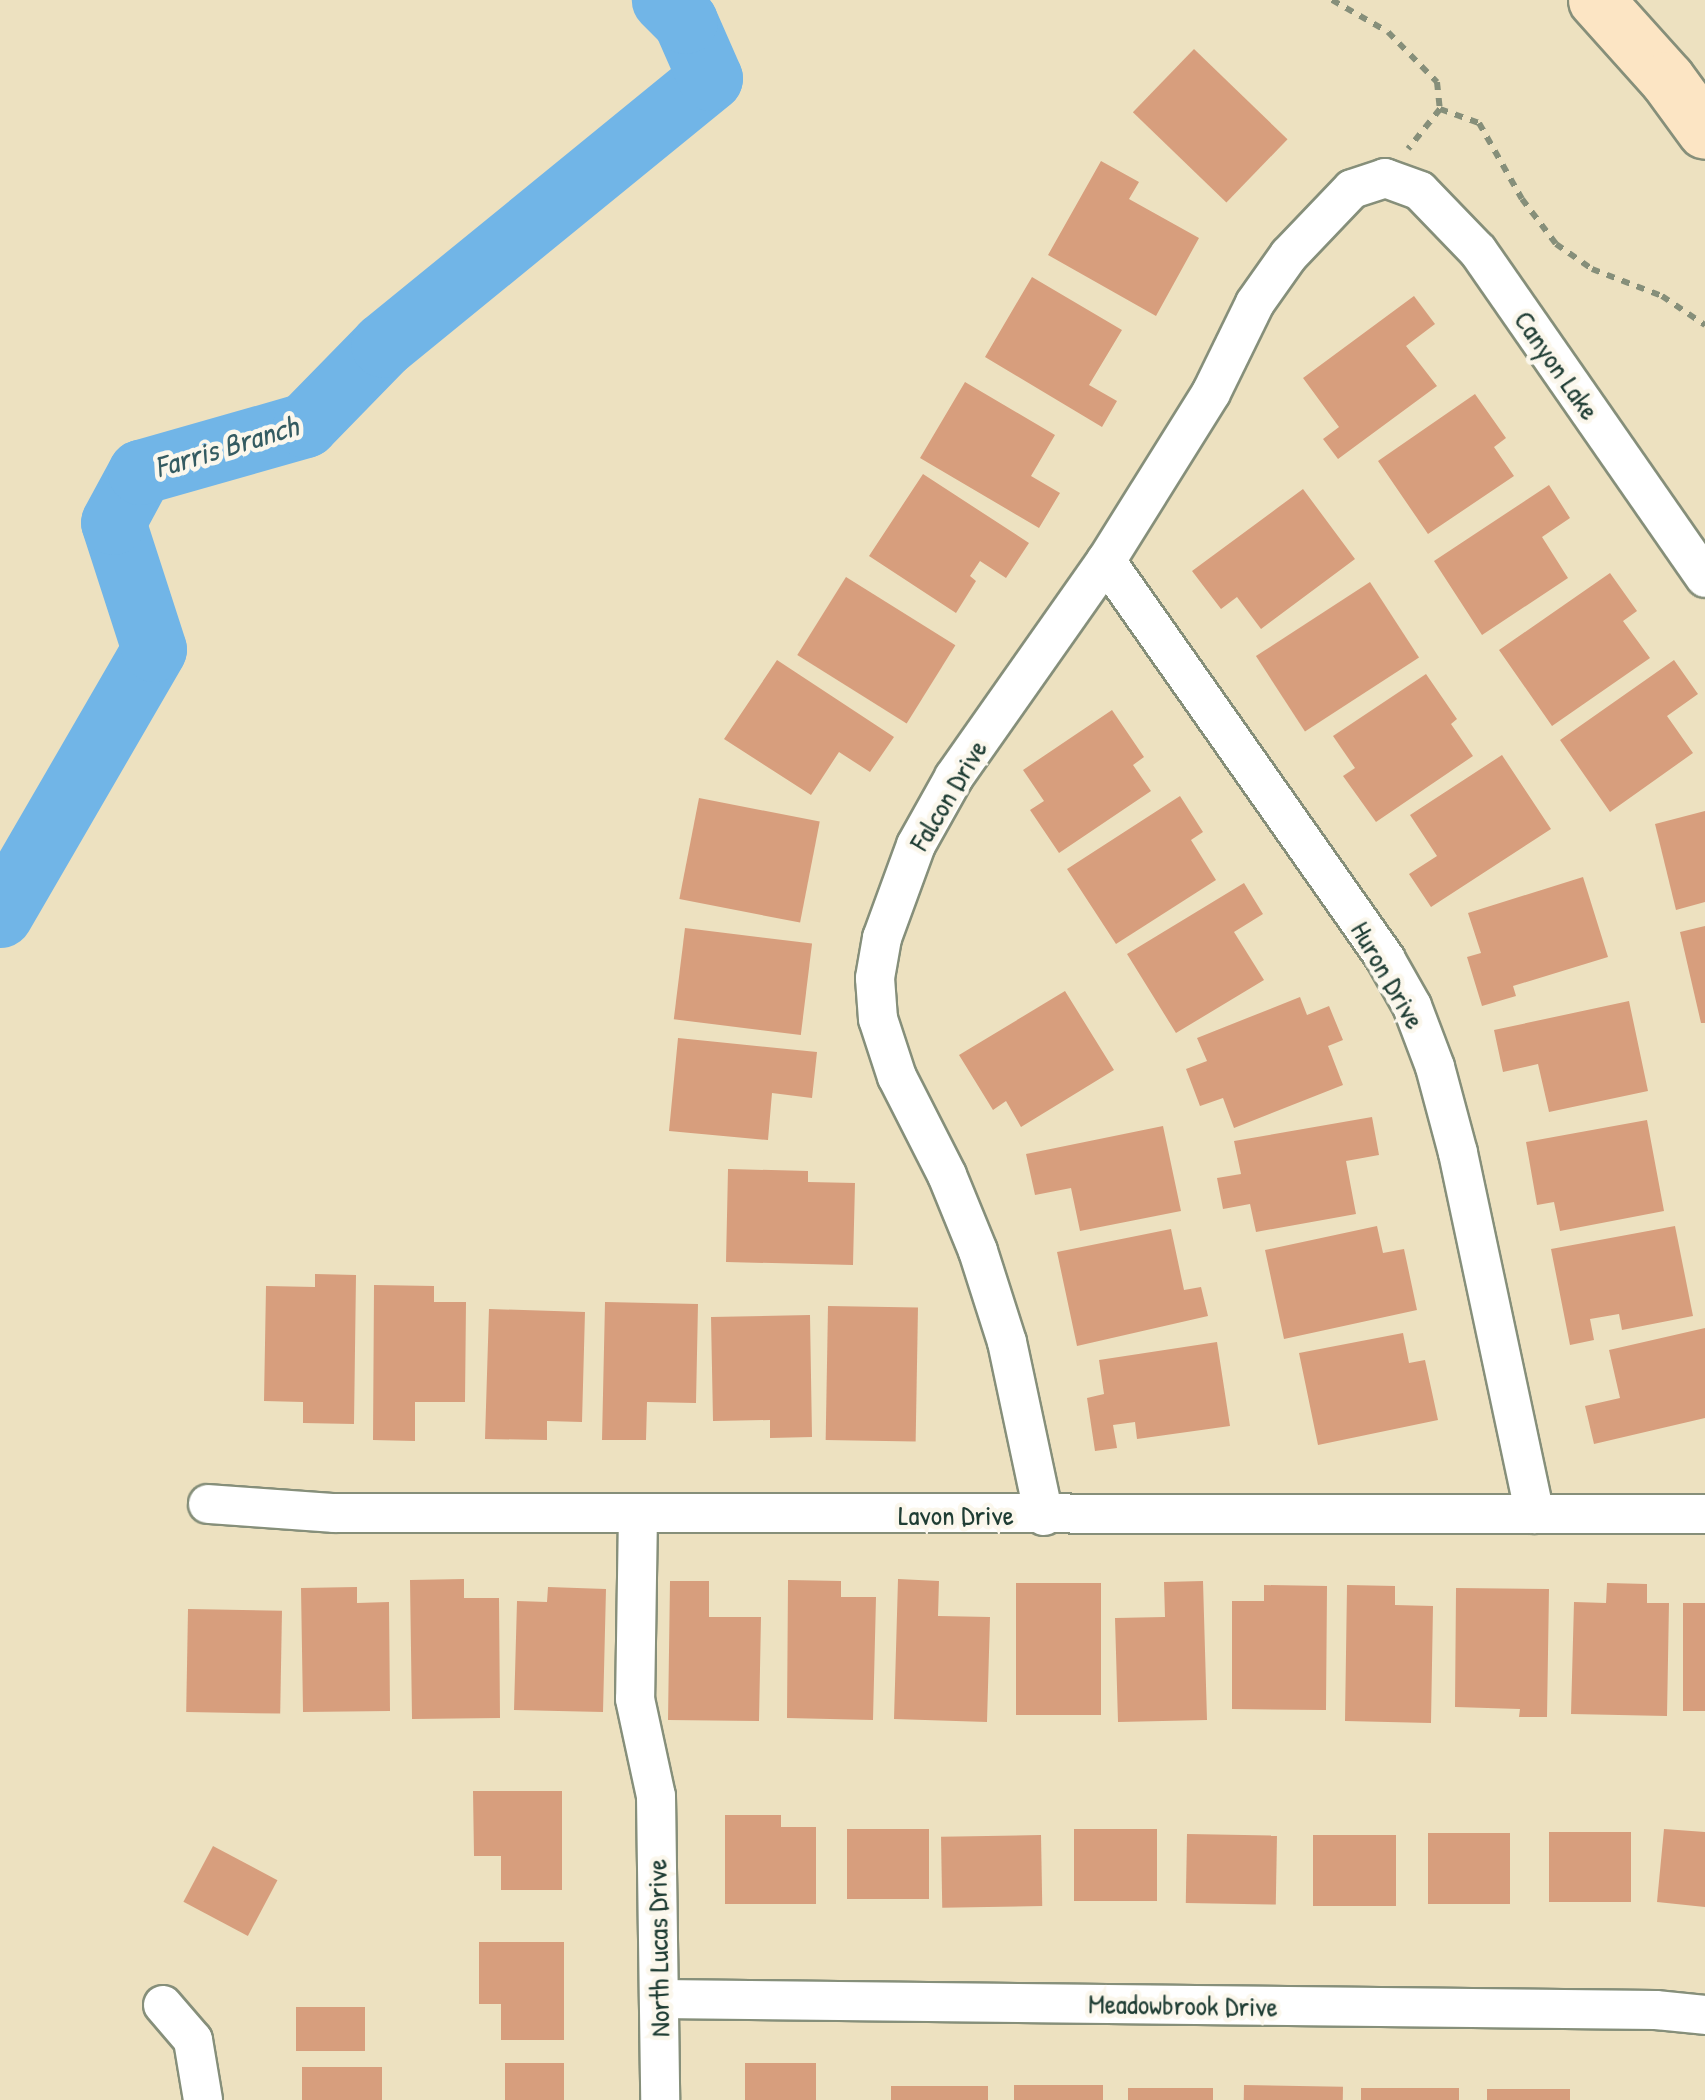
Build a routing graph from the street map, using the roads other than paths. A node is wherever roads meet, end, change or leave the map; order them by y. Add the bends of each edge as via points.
1 (1596, 0) edge
2 (1705, 130) edge
3 (1385, 178) joint
4 (1106, 561) junction
5 (1705, 578) edge
6 (208, 1504) dead end
7 (638, 1514) junction
8 (1535, 1514) junction
9 (1705, 1514) edge
10 (1044, 1516) junction
11 (660, 2000) junction
12 (163, 2006) dead end
13 (1705, 2014) edge
14 (203, 2100) edge
15 (660, 2100) edge

1 - 2 main road
3 - 4 street, Falcon Drive via 1352,189 1289,254
3 - 5 street, Canyon Lake via 1420,192 1478,251
4 - 8 street, Huron Drive via 1412,1006 1458,1153
4 - 10 street, Falcon Drive via 925,828 895,895 875,978 878,1019 897,1077 948,1175 1007,1342
6 - 7 street, Lavon Drive via 334,1513
7 - 10 street, Lavon Drive
7 - 11 street, North Lucas Drive via 635,1699 656,1796
8 - 9 street, Lavon Drive
8 - 10 street, Lavon Drive
11 - 13 street, Meadowbrook Drive
11 - 15 street, North Lucas Drive
12 - 14 street via 193,2040

